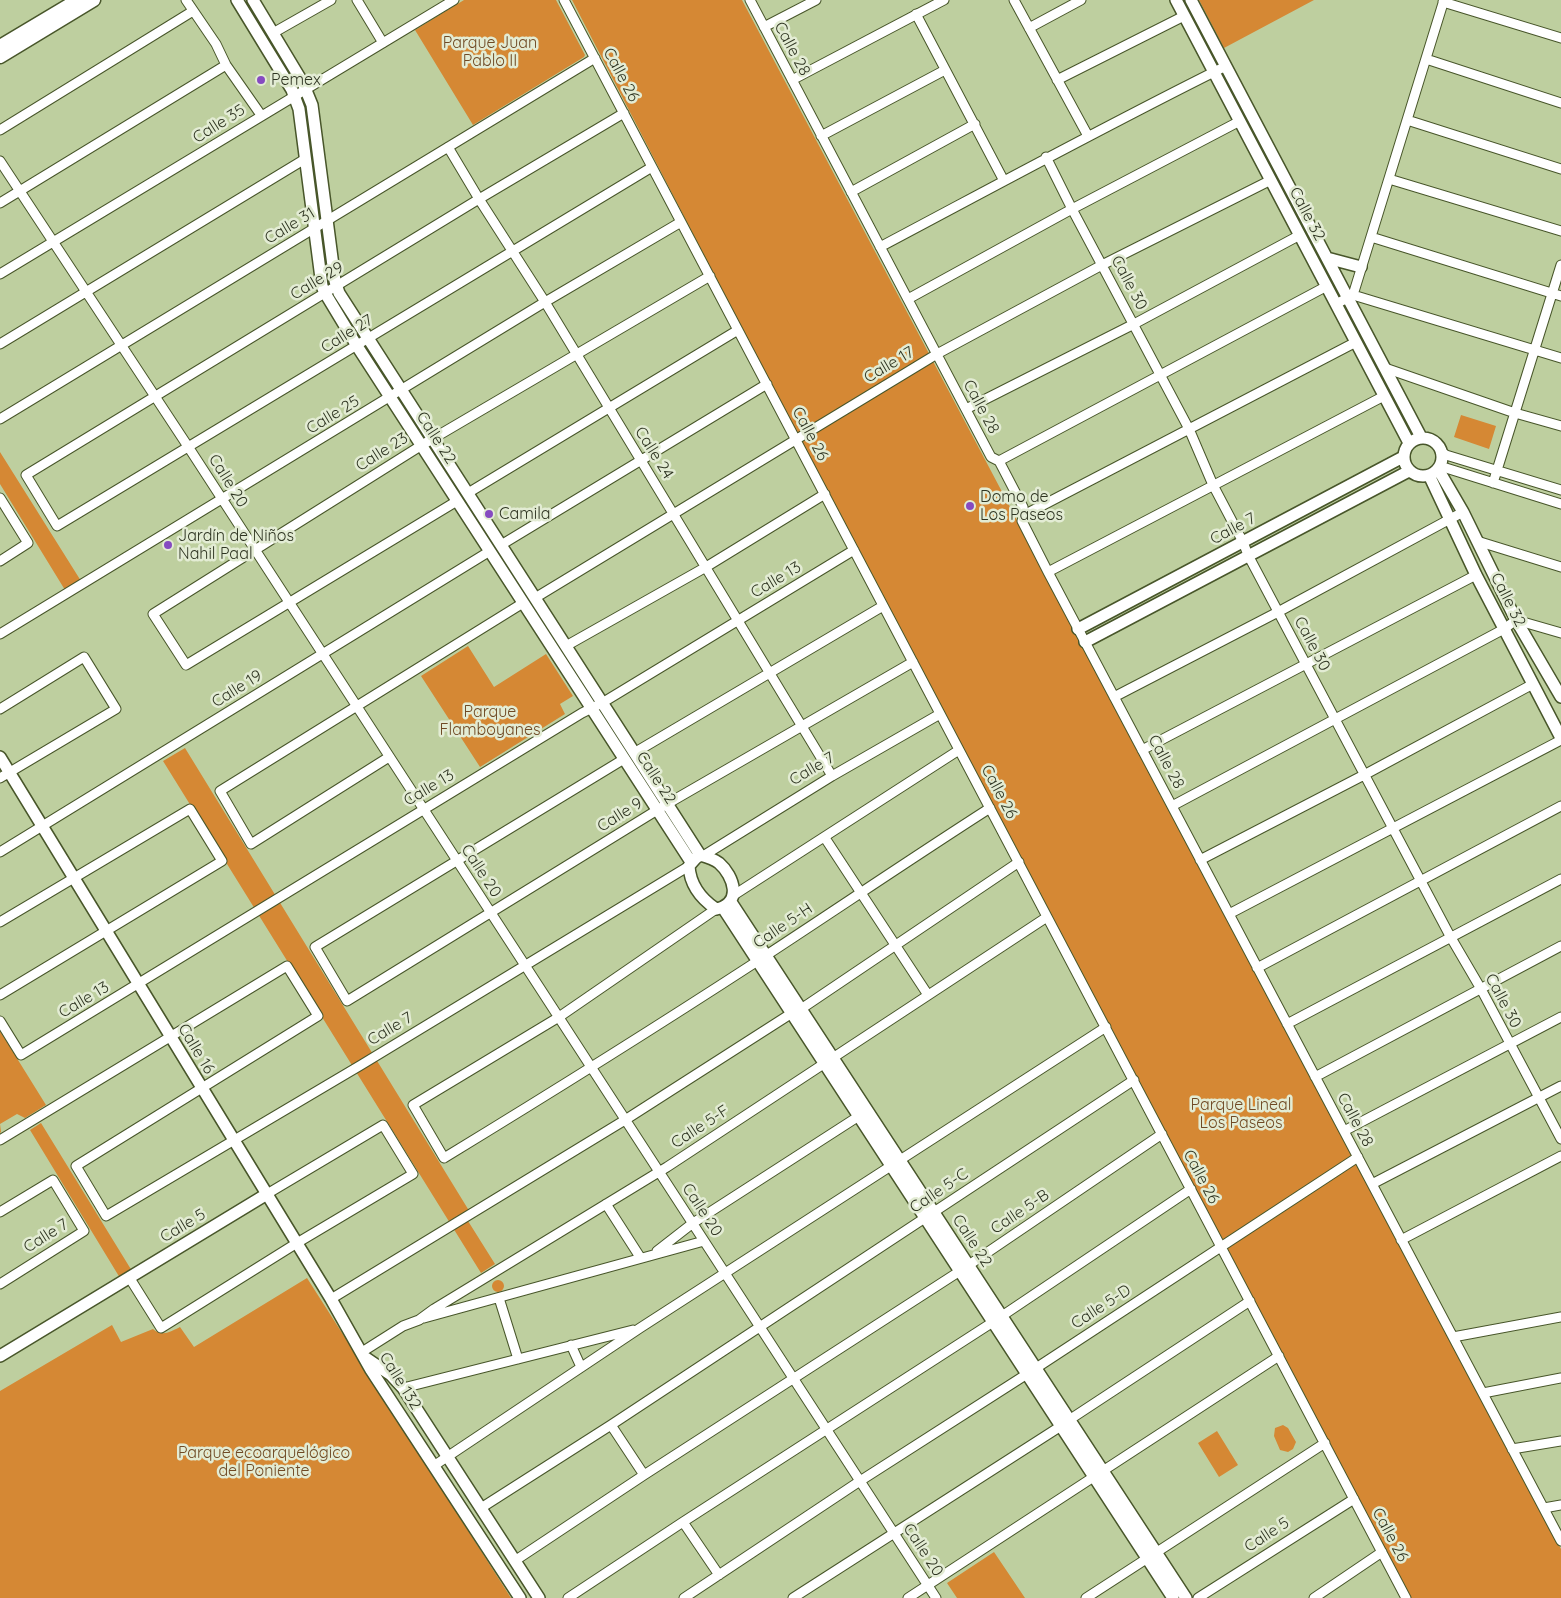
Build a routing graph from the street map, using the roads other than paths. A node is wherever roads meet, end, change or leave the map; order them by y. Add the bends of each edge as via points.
1 (77, 0) edge
2 (94, 0) edge
3 (186, 0) edge
4 (238, 0) edge
5 (253, 0) edge
6 (330, 0) edge
7 (357, 0) edge
8 (454, 0) edge
9 (564, 0) edge
10 (750, 0) edge
11 (816, 0) edge
12 (944, 0) edge
13 (1014, 0) edge
14 (1081, 0) edge
15 (1176, 0) edge
16 (1191, 0) edge
17 (1444, 1) edge
18 (193, 12) junction
19 (916, 14) junction
20 (1184, 16) junction
21 (764, 27) junction
22 (1029, 28) junction
23 (273, 33) junction
24 (1561, 38) edge
25 (384, 43) junction
26 (0, 46) edge
27 (0, 57) edge
28 (595, 58) junction
29 (1426, 59) junction
30 (226, 65) junction
31 (1226, 66) junction
32 (945, 70) junction
33 (1214, 72) junction
34 (792, 80) junction
35 (1057, 80) junction
36 (306, 90) junction
37 (294, 96) junction
38 (1561, 103) edge
39 (624, 113) junction
40 (261, 115) junction
41 (1407, 120) junction
42 (1240, 121) junction
43 (975, 124) junction
44 (0, 130) edge
45 (821, 136) junction
46 (1088, 136) junction
47 (448, 147) junction
48 (1046, 158) junction
49 (305, 159) junction
50 (0, 161) edge
51 (652, 167) junction
52 (1561, 169) edge
53 (1388, 179) junction
54 (1271, 180) junction
55 (1004, 182) junction
56 (20, 191) junction
57 (851, 192) junction
58 (479, 199) junction
59 (0, 203) edge
60 (1072, 209) junction
61 (327, 221) junction
62 (681, 222) junction
63 (314, 228) junction
64 (1561, 232) edge
65 (1300, 235) junction
66 (1370, 237) junction
67 (53, 242) junction
68 (880, 247) junction
69 (512, 250) junction
70 (1327, 258) junction
71 (1102, 265) junction
72 (1561, 265) edge
73 (1361, 267) junction
74 (0, 274) edge
75 (710, 276) junction
76 (337, 286) junction
77 (1327, 286) junction
78 (86, 292) junction
79 (325, 293) junction
80 (1556, 295) edge
81 (1350, 296) junction
82 (908, 299) junction
83 (545, 302) junction
84 (1336, 304) junction
85 (1134, 324) junction
86 (738, 330) junction
87 (368, 339) junction
88 (1356, 342) junction
89 (0, 344) edge
90 (121, 346) junction
91 (357, 346) junction
92 (1534, 350) junction
93 (576, 354) junction
94 (937, 354) junction
95 (1561, 358) edge
96 (1385, 368) junction
97 (1159, 375) junction
98 (767, 384) junction
99 (402, 390) junction
100 (1384, 396) junction
101 (154, 397) junction
102 (391, 398) junction
103 (609, 407) junction
104 (966, 409) junction
105 (1515, 413) junction
106 (0, 419) edge
107 (1561, 426) edge
108 (1188, 429) junction
109 (1421, 437) junction
110 (433, 439) junction
111 (796, 440) junction
112 (1409, 443) junction
113 (422, 445) junction
114 (189, 448) junction
115 (1442, 452) junction
116 (1403, 458) junction
117 (641, 460) junction
118 (999, 461) junction
119 (1497, 470) junction
120 (1409, 471) junction
121 (1435, 471) junction
122 (1493, 483) junction
123 (1213, 485) junction
124 (1561, 490) edge
125 (468, 494) junction
126 (825, 494) junction
127 (0, 498) edge
128 (222, 501) junction
129 (457, 501) junction
130 (1561, 504) edge
131 (1463, 512) junction
132 (674, 513) junction
133 (1024, 515) junction
134 (1450, 520) junction
135 (57, 526) joint
136 (1478, 541) junction
137 (1243, 542) junction
138 (501, 545) junction
139 (254, 550) junction
140 (854, 550) junction
141 (490, 552) junction
142 (1248, 555) junction
143 (0, 561) edge
144 (706, 567) junction
145 (1561, 567) edge
146 (1048, 572) junction
147 (1476, 575) junction
148 (535, 598) junction
149 (289, 603) junction
150 (523, 603) junction
151 (883, 606) junction
152 (1278, 612) junction
153 (1516, 620) junction
154 (738, 621) junction
155 (1504, 629) junction
156 (1078, 630) junction
157 (1561, 633) edge
158 (0, 634) edge
159 (1085, 642) junction
160 (566, 646) junction
161 (322, 654) junction
162 (913, 662) junction
163 (1306, 665) junction
164 (769, 673) junction
165 (1533, 684) junction
166 (1114, 697) junction
167 (1561, 697) edge
168 (356, 706) junction
169 (597, 706) junction
170 (0, 709) edge
171 (940, 714) junction
172 (1335, 719) junction
173 (802, 726) junction
174 (1561, 739) edge
175 (959, 750) junction
176 (1142, 750) junction
177 (629, 756) junction
178 (0, 758) edge
179 (389, 758) junction
180 (5, 775) edge
181 (1364, 775) junction
182 (832, 776) junction
183 (1172, 806) junction
184 (1561, 806) edge
185 (662, 807) junction
186 (990, 808) junction
187 (423, 810) junction
188 (42, 826) junction
189 (1392, 827) junction
190 (824, 838) junction
191 (0, 852) edge
192 (696, 860) junction
193 (1200, 860) junction
194 (457, 861) junction
195 (1019, 862) junction
196 (73, 877) junction
197 (1561, 879) edge
198 (1420, 880) junction
199 (860, 892) junction
200 (726, 904) junction
201 (490, 913) junction
202 (1229, 914) junction
203 (1048, 916) junction
204 (0, 922) edge
205 (106, 931) junction
206 (1450, 936) junction
207 (894, 945) junction
208 (1561, 946) edge
209 (762, 958) junction
210 (525, 966) junction
211 (1257, 968) junction
212 (138, 984) junction
213 (1481, 989) junction
214 (0, 995) edge
215 (928, 995) junction
216 (796, 1011) junction
217 (558, 1017) junction
218 (1561, 1017) edge
219 (0, 1021) edge
220 (1287, 1024) junction
221 (1106, 1028) junction
222 (170, 1036) junction
223 (1510, 1044) junction
224 (829, 1060) junction
225 (591, 1068) junction
226 (1315, 1077) junction
227 (1134, 1080) junction
228 (1561, 1086) edge
229 (201, 1088) junction
230 (1539, 1098) junction
231 (859, 1116) junction
232 (626, 1120) junction
233 (1344, 1131) junction
234 (1162, 1134) junction
235 (1561, 1139) edge
236 (0, 1140) edge
237 (234, 1142) junction
238 (1561, 1156) edge
239 (1358, 1158) junction
240 (896, 1164) junction
241 (659, 1172) junction
242 (1372, 1184) junction
243 (1191, 1189) junction
244 (267, 1194) junction
245 (606, 1204) junction
246 (0, 1212) edge
247 (930, 1215) junction
248 (692, 1223) junction
249 (1401, 1240) junction
250 (704, 1241) junction
251 (297, 1243) junction
252 (1221, 1246) junction
253 (653, 1254) junction
254 (640, 1257) junction
255 (964, 1268) junction
256 (725, 1273) junction
257 (129, 1277) junction
258 (0, 1284) edge
259 (499, 1298) junction
260 (331, 1299) junction
261 (1250, 1301) junction
262 (1561, 1317) edge
263 (997, 1319) junction
264 (419, 1320) junction
265 (760, 1327) junction
266 (640, 1328) junction
267 (1453, 1337) junction
268 (571, 1345) junction
269 (363, 1354) junction
270 (0, 1356) edge
271 (1279, 1356) junction
272 (518, 1359) junction
273 (581, 1367) junction
274 (1031, 1371) junction
275 (793, 1378) junction
276 (1561, 1378) edge
277 (403, 1388) junction
278 (1483, 1394) junction
279 (1065, 1423) junction
280 (611, 1425) junction
281 (826, 1429) junction
282 (1561, 1441) edge
283 (1325, 1444) junction
284 (1512, 1449) junction
285 (448, 1456) junction
286 (434, 1465) junction
287 (1099, 1474) junction
288 (644, 1475) junction
289 (860, 1481) junction
290 (1354, 1498) junction
291 (1561, 1505) edge
292 (482, 1508) junction
293 (1544, 1508) junction
294 (683, 1522) junction
295 (894, 1533) junction
296 (1561, 1541) edge
297 (1382, 1552) junction
298 (1152, 1556) junction
299 (516, 1560) junction
300 (719, 1575) junction
301 (928, 1585) junction
302 (520, 1598) edge
303 (540, 1598) edge
304 (568, 1598) edge
305 (684, 1598) edge
306 (794, 1598) edge
307 (908, 1598) edge
308 (936, 1598) edge
309 (1086, 1598) edge
310 (1173, 1598) edge
311 (1186, 1598) edge
312 (1198, 1598) edge
313 (1314, 1598) edge
314 (1406, 1598) edge

1 - 26 main road
2 - 27 main road
3 - 18 street
4 - 37 street, Calle 22
5 - 23 street, Calle 22
6 - 23 street
7 - 25 street
8 - 25 street, Calle 35
9 - 28 street, Calle 26
10 - 21 street, Calle 28
11 - 21 street
12 - 19 street
13 - 22 street
14 - 22 street
15 - 20 street, Calle 32
16 - 31 street, Calle 32
17 - 24 street
17 - 29 street
18 - 30 street via 216,44
18 - 44 street
19 - 32 street
19 - 34 street
20 - 33 street, Calle 32
20 - 35 street
21 - 34 street, Calle 28
22 - 35 street
23 - 36 street, Calle 22
25 - 36 street, Calle 35
28 - 39 street, Calle 26
28 - 47 street, Calle 31
29 - 38 street
29 - 41 street
30 - 40 street
30 - 56 street
31 - 33 street
31 - 70 street, Calle 32
32 - 43 street
32 - 45 street
33 - 42 street, Calle 32
33 - 46 street
34 - 45 street, Calle 28
35 - 46 street
36 - 37 street, Calle 35
36 - 61 street, Calle 22 via 312,104
37 - 40 street, Calle 35
37 - 49 street, Calle 22 via 299,109
39 - 51 street, Calle 26
39 - 58 street, Calle 29
40 - 67 street, Calle 35
41 - 52 street
41 - 53 street
42 - 54 street, Calle 32
42 - 60 street
43 - 55 street
43 - 57 street
45 - 57 street, Calle 28
46 - 48 street
47 - 58 street, Calle 24
47 - 61 street, Calle 31
48 - 55 street
48 - 60 street, Calle 30
49 - 63 street, Calle 22
49 - 78 street
50 - 56 street, Calle 20
51 - 62 street, Calle 26
51 - 69 street, Calle 27
53 - 64 street
53 - 66 street
54 - 65 street, Calle 32
54 - 71 street, Calle 17
55 - 68 street
56 - 59 street
56 - 67 street, Calle 20
57 - 68 street, Calle 28
58 - 69 street, Calle 24
58 - 76 street, Calle 29
60 - 71 street, Calle 30
60 - 82 street
61 - 63 street, Calle 31
61 - 76 street, Calle 22
62 - 75 street, Calle 26
62 - 83 street, Calle 25
63 - 79 street, Calle 22
63 - 90 street, Calle 31
65 - 77 street, Calle 32
65 - 85 street
66 - 73 street
66 - 80 street
67 - 74 street, Calle 35
67 - 78 street, Calle 20
68 - 82 street, Calle 28
69 - 83 street, Calle 24
69 - 87 street, Calle 27
70 - 73 street
70 - 81 street, Calle 32
71 - 85 street, Calle 30
71 - 94 street, Calle 17
72 - 80 street
73 - 81 street
75 - 86 street, Calle 26
75 - 93 street, Calle 23
76 - 79 street, Calle 29
76 - 87 street, Calle 22
77 - 84 street, Calle 32
77 - 97 street
78 - 89 street
78 - 90 street, Calle 20
79 - 91 street, Calle 22
79 - 101 street, Calle 29
80 - 92 street
81 - 84 street
81 - 92 street
81 - 96 street, Calle 32
82 - 94 street, Calle 28
83 - 93 street, Calle 24
83 - 99 street, Calle 25
84 - 88 street, Calle 32
85 - 97 street, Calle 30
85 - 104 street
86 - 98 street, Calle 26
86 - 103 street
87 - 91 street, Calle 27
87 - 99 street, Calle 22
88 - 100 street, Calle 32
88 - 108 street
90 - 101 street, Calle 20
90 - 106 street, Calle 31
91 - 102 street, Calle 22
91 - 114 street, Calle 27
92 - 95 street
92 - 105 street
93 - 103 street, Calle 24
93 - 110 street, Calle 23
94 - 104 street, Calle 28
94 - 111 street, Calle 17
96 - 105 street
96 - 109 street, Calle 32
97 - 108 street, Calle 30
97 - 118 street
98 - 111 street, Calle 26
98 - 117 street
99 - 102 street, Calle 25
99 - 110 street, Calle 22
100 - 112 street, Calle 32
100 - 123 street
101 - 114 street, Calle 20
101 - 135 street, Calle 29 via 26,475
102 - 113 street, Calle 22
102 - 128 street, Calle 25
103 - 117 street, Calle 24
103 - 125 street
104 - 118 street, Calle 28 via 991,457
105 - 107 street
105 - 119 street
108 - 123 street, Calle 30
108 - 133 street
109 - 112 street
109 - 115 street via 1434,440
110 - 113 street, Calle 23
110 - 125 street, Calle 22
111 - 126 street, Calle 26
111 - 132 street, Calle 17
112 - 116 street
113 - 129 street, Calle 22
113 - 139 street, Calle 23
114 - 128 street, Calle 20
114 - 135 street, Calle 27
115 - 119 street
115 - 121 street via 1442,460
116 - 120 street
116 - 137 street, Calle 7
117 - 132 street, Calle 24
117 - 138 street
118 - 133 street, Calle 28
119 - 122 street
119 - 124 street
120 - 121 street via 1418,476
120 - 142 street, Calle 7
121 - 122 street via 1446,468
121 - 131 street, Calle 32
121 - 134 street, Calle 32
122 - 130 street
123 - 137 street, Calle 30
123 - 146 street
125 - 138 street, Calle 22
126 - 140 street, Calle 26
126 - 144 street
127 - 143 street via 28,543
128 - 139 street, Calle 20
128 - 158 street, Calle 25
129 - 141 street, Calle 22
129 - 149 street
131 - 134 street
131 - 136 street, Calle 32
132 - 144 street, Calle 24
132 - 148 street, Calle 17
133 - 146 street, Calle 28 via 1022,521
134 - 147 street, Calle 32
134 - 152 street
136 - 145 street
136 - 153 street, Calle 32
137 - 142 street, Calle 30
137 - 156 street, Calle 7
138 - 148 street, Calle 22
139 - 149 street, Calle 20
139 - 149 street, Calle 23 via 153,614 186,665
140 - 151 street, Calle 26
140 - 154 street, Calle 13
141 - 150 street, Calle 22
141 - 161 street, Calle 19
142 - 152 street, Calle 30
142 - 159 street, Calle 7
144 - 154 street, Calle 24
144 - 160 street
146 - 156 street, Calle 28
147 - 155 street, Calle 32
147 - 163 street
148 - 160 street, Calle 22
149 - 161 street, Calle 20
150 - 168 street
150 - 169 street, Calle 22
151 - 162 street, Calle 26
151 - 164 street
152 - 163 street, Calle 30
152 - 166 street
153 - 155 street
153 - 157 street
153 - 167 street, Calle 32
154 - 164 street, Calle 24
154 - 169 street, Calle 13
155 - 165 street, Calle 32
155 - 172 street
156 - 159 street, Calle 28
159 - 166 street, Calle 28
160 - 169 street, Calle 22
161 - 168 street, Calle 20
161 - 188 street, Calle 19
162 - 171 street, Calle 26
162 - 173 street, Calle 9
163 - 172 street, Calle 30
163 - 176 street
164 - 173 street, Calle 24
164 - 177 street
165 - 174 street, Calle 32
165 - 181 street
166 - 176 street, Calle 28
168 - 179 street, Calle 20
168 - 179 street via 220,791 251,844
169 - 177 street, Calle 22
169 - 187 street, Calle 13
170 - 180 street via 84,657 116,709
171 - 175 street, Calle 26
171 - 182 street, Calle 7
172 - 181 street, Calle 30
172 - 183 street
173 - 182 street, Calle 24
173 - 185 street, Calle 9
174 - 189 street
175 - 186 street, Calle 26
175 - 190 street
176 - 183 street, Calle 28
177 - 185 street, Calle 22
177 - 194 street
178 - 180 street, Calle 16
179 - 187 street, Calle 20
180 - 188 street, Calle 16
181 - 189 street, Calle 30
181 - 193 street
182 - 192 street, Calle 7
183 - 193 street, Calle 28
184 - 198 street
185 - 192 street, Calle 22
185 - 201 street, Calle 9
186 - 195 street, Calle 26
186 - 199 street, Calle 5-H
187 - 194 street, Calle 20
187 - 212 street, Calle 13
188 - 191 street, Calle 19
188 - 196 street, Calle 16
189 - 198 street, Calle 30
189 - 202 street
190 - 199 street
190 - 200 street
192 - 200 street via 718,862 725,870 730,878
192 - 200 street via 689,876 697,892 708,904
192 - 210 street, Calle 7
193 - 202 street, Calle 28
194 - 201 street, Calle 20
194 - 201 street, Calle 9 via 315,948 347,1001
195 - 203 street, Calle 26
195 - 207 street
196 - 204 street
196 - 205 street, Calle 16
196 - 205 street via 190,809 222,861
197 - 206 street
198 - 206 street, Calle 30
198 - 211 street
199 - 207 street
199 - 209 street, Calle 5-H
200 - 209 street, Calle 22
200 - 217 street
201 - 210 street, Calle 20
202 - 211 street, Calle 28
203 - 215 street, Calle 5-F
203 - 221 street, Calle 26
205 - 212 street, Calle 16
205 - 214 street
206 - 213 street, Calle 30
206 - 220 street
207 - 215 street
207 - 216 street
208 - 213 street
209 - 216 street, Calle 22
209 - 225 street, Calle 5-H
210 - 217 street, Calle 20
210 - 237 street, Calle 7
211 - 220 street, Calle 28
212 - 219 street, Calle 13 via 21,1056
212 - 222 street, Calle 16
213 - 223 street, Calle 30
213 - 226 street
215 - 224 street, Calle 5-F
216 - 224 street, Calle 22
216 - 232 street
217 - 225 street, Calle 20
217 - 225 street, Calle 5-H via 413,1105 444,1158
218 - 223 street
220 - 226 street, Calle 28
221 - 227 street, Calle 26
221 - 240 street
222 - 229 street, Calle 16
222 - 229 street via 287,966 318,1016
222 - 236 street
223 - 230 street, Calle 30
223 - 233 street
224 - 231 street, Calle 22
224 - 240 street, Calle 22
224 - 241 street, Calle 5-F
225 - 232 street, Calle 20
226 - 233 street, Calle 28
227 - 234 street, Calle 26
227 - 247 street, Calle 5-C
228 - 230 street
229 - 237 street, Calle 16
229 - 237 street, Calle 7 via 76,1166 106,1216
230 - 235 street, Calle 30
230 - 242 street
231 - 240 street, Calle 22
231 - 248 street
232 - 241 street, Calle 20
232 - 260 street
233 - 239 street, Calle 28
234 - 243 street, Calle 26
234 - 255 street, Calle 5-B
237 - 244 street, Calle 16
238 - 249 street
239 - 242 street, Calle 28
239 - 252 street, Calle 5-D
240 - 247 street, Calle 22
240 - 256 street
241 - 245 street, Calle 5-F
241 - 248 street, Calle 20
242 - 249 street, Calle 28
243 - 252 street, Calle 26
243 - 263 street
244 - 251 street, Calle 16
244 - 251 street, Calle 5 via 383,1126 413,1174
244 - 257 street, Calle 5
245 - 254 street
245 - 264 street, Calle 5-F
246 - 258 street, Calle 7 via 52,1180 84,1231
247 - 255 street, Calle 22
247 - 265 street, Calle 5-C
248 - 250 street, Calle 20
248 - 253 street
249 - 267 street, Calle 28
250 - 253 street
250 - 256 street, Calle 20
251 - 257 street via 161,1328
251 - 260 street, Calle 16
252 - 261 street, Calle 26
252 - 274 street, Calle 5-D
253 - 254 street
254 - 259 street
255 - 263 street, Calle 22
255 - 275 street, Calle 5-B
256 - 265 street, Calle 20
256 - 266 street
257 - 270 street, Calle 5
259 - 264 street
259 - 272 street
260 - 269 street, Calle 16
261 - 271 street, Calle 26
261 - 279 street
262 - 267 street
263 - 274 street, Calle 22
263 - 281 street
264 - 269 street, Calle 5-F via 403,1326
265 - 275 street, Calle 20
265 - 280 street, Calle 5-C
266 - 268 street
266 - 273 street
267 - 278 street, Calle 28
268 - 272 street
268 - 273 street
269 - 277 street, Calle 132
269 - 286 street, Calle 132
271 - 283 street, Calle 26
271 - 287 street
272 - 277 street
273 - 285 street
274 - 279 street, Calle 22
274 - 289 street, Calle 5-D
275 - 281 street, Calle 20
275 - 288 street, Calle 5-B
276 - 278 street
277 - 285 street, Calle 132
278 - 284 street, Calle 28
279 - 287 street, Calle 22
279 - 295 street
280 - 288 street
280 - 292 street, Calle 5-C
281 - 289 street, Calle 20
281 - 294 street
282 - 284 street
283 - 290 street, Calle 26
283 - 298 street
284 - 293 street, Calle 28
285 - 286 street
285 - 292 street, Calle 132
286 - 302 street, Calle 132
287 - 298 street, Calle 22
287 - 301 street
288 - 299 street, Calle 5-B
289 - 295 street, Calle 20
289 - 300 street, Calle 5-D
290 - 297 street, Calle 26
290 - 312 street, Calle 5
291 - 293 street
292 - 299 street, Calle 132
293 - 296 street, Calle 28
294 - 300 street
294 - 304 street
295 - 301 street, Calle 20
295 - 306 street
297 - 313 street
297 - 314 street, Calle 26
298 - 309 street
298 - 310 street, Calle 22
298 - 311 street, Calle 22
299 - 303 street, Calle 132
300 - 305 street, Calle 5-D
301 - 307 street
301 - 308 street, Calle 20

